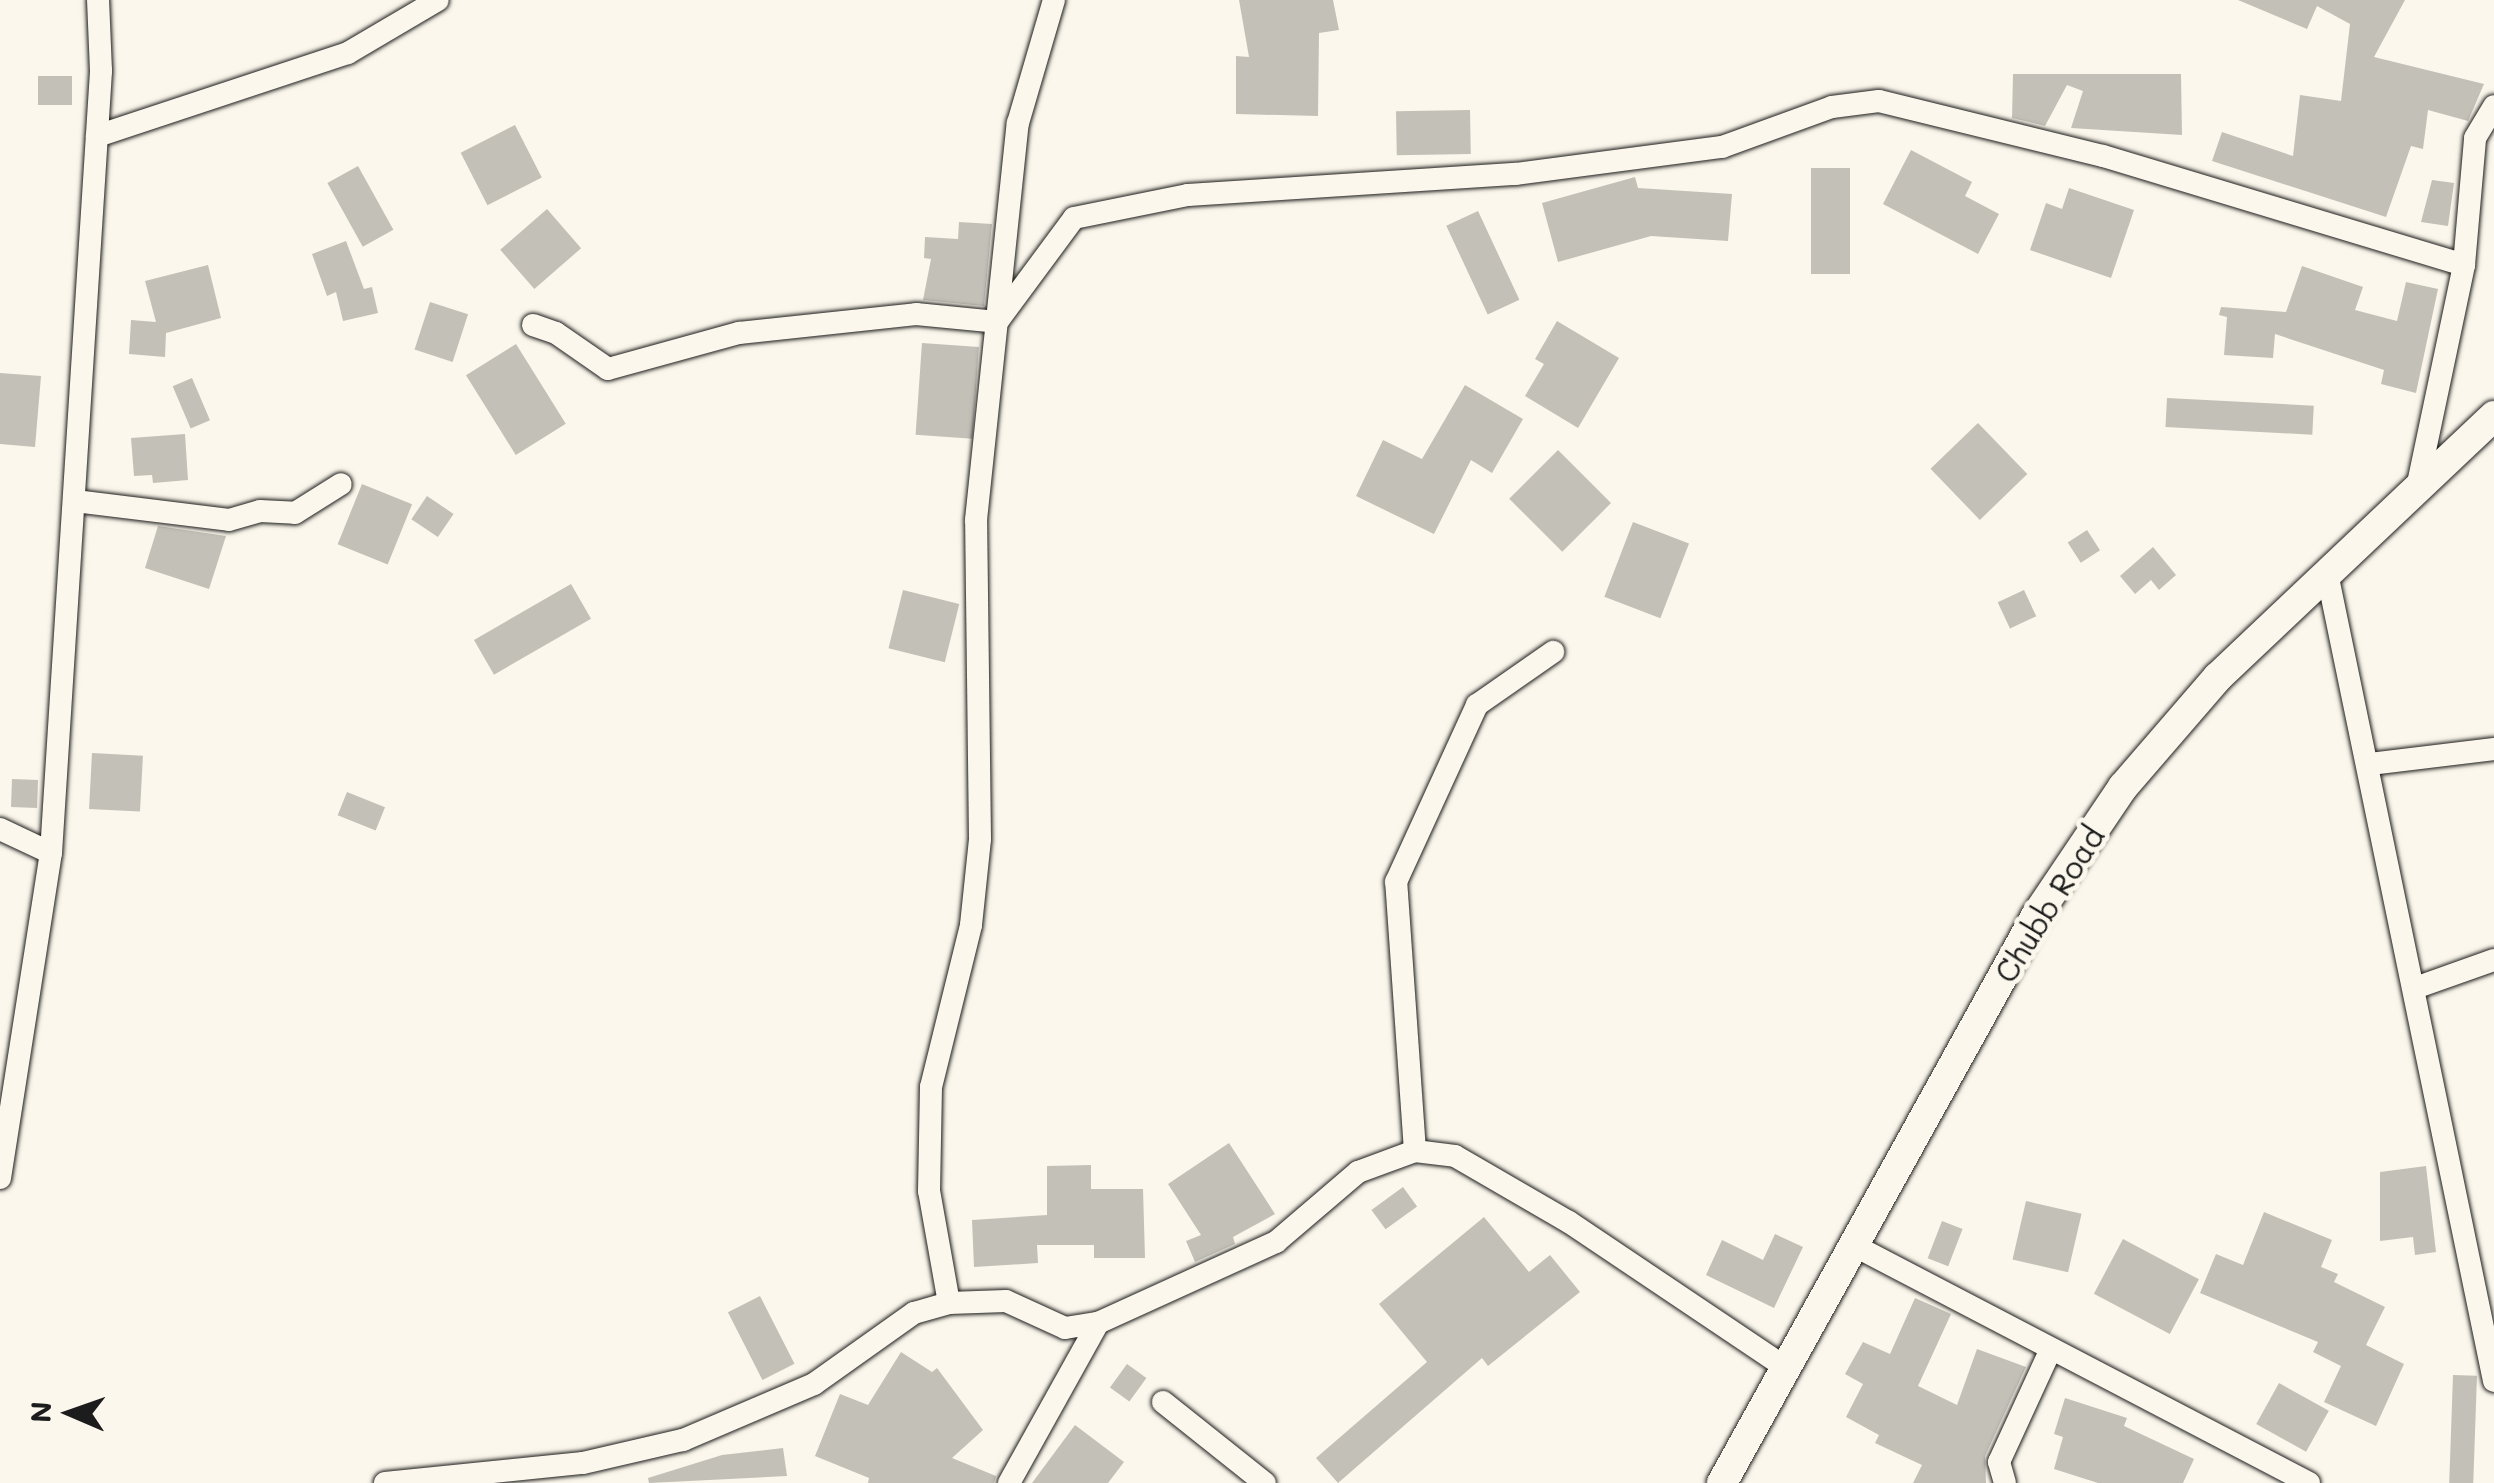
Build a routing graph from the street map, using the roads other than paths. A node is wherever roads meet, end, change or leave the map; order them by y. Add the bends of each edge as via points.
1 (98, 0) edge
2 (438, 0) edge
3 (1054, 0) edge
4 (2494, 106) edge
5 (98, 136) junction
6 (2464, 265) junction
7 (997, 322) junction
8 (533, 325) dead end
9 (2494, 416) edge
10 (341, 484) dead end
11 (2416, 496) junction
12 (75, 501) junction
13 (2327, 573) junction
14 (1553, 652) dead end
15 (2494, 749) edge
16 (2370, 764) junction
17 (0, 829) edge
18 (51, 853) junction
19 (2494, 960) edge
20 (2415, 988) junction
21 (1415, 1151) junction
22 (0, 1178) edge
23 (1857, 1247) junction
24 (2485, 1292) edge
25 (948, 1303) junction
26 (1098, 1323) junction
27 (2050, 1351) junction
28 (1788, 1368) junction
29 (2494, 1381) edge
30 (1163, 1402) dead end
31 (384, 1483) edge
32 (1009, 1483) edge
33 (1265, 1483) edge
34 (1722, 1483) edge
35 (2006, 1483) edge
36 (2309, 1483) edge

1 - 5 street
2 - 5 street via 348,53
3 - 7 street via 1018,124
4 - 6 street via 2476,138
5 - 12 street
6 - 7 street via 2103,156 1879,100 1832,108 1722,147 1516,174 1188,194 1074,218
6 - 11 street
7 - 8 street via 916,314 739,333 608,369
7 - 25 street via 976,520 980,839 971,925 931,1087 929,1191
9 - 11 street, Chubb Road
10 - 12 street via 295,513 260,511 229,520
11 - 13 street, Chubb Road
12 - 18 street
13 - 16 street
13 - 23 street, Chubb Road via 2207,688 2123,787 2036,916
14 - 21 street via 1477,705 1396,882
15 - 16 street
16 - 20 street
17 - 18 street
18 - 22 street
19 - 20 street
20 - 24 street
21 - 26 street via 1358,1172 1276,1242
21 - 28 street via 1455,1156 1570,1222
23 - 27 street
23 - 28 street, Chubb Road
24 - 29 street
25 - 26 street via 1006,1301 1065,1328
25 - 31 street via 914,1313 814,1384 683,1440 582,1463
26 - 32 street
27 - 35 street via 1999,1462
27 - 36 street
28 - 34 street, Chubb Road
30 - 33 street

